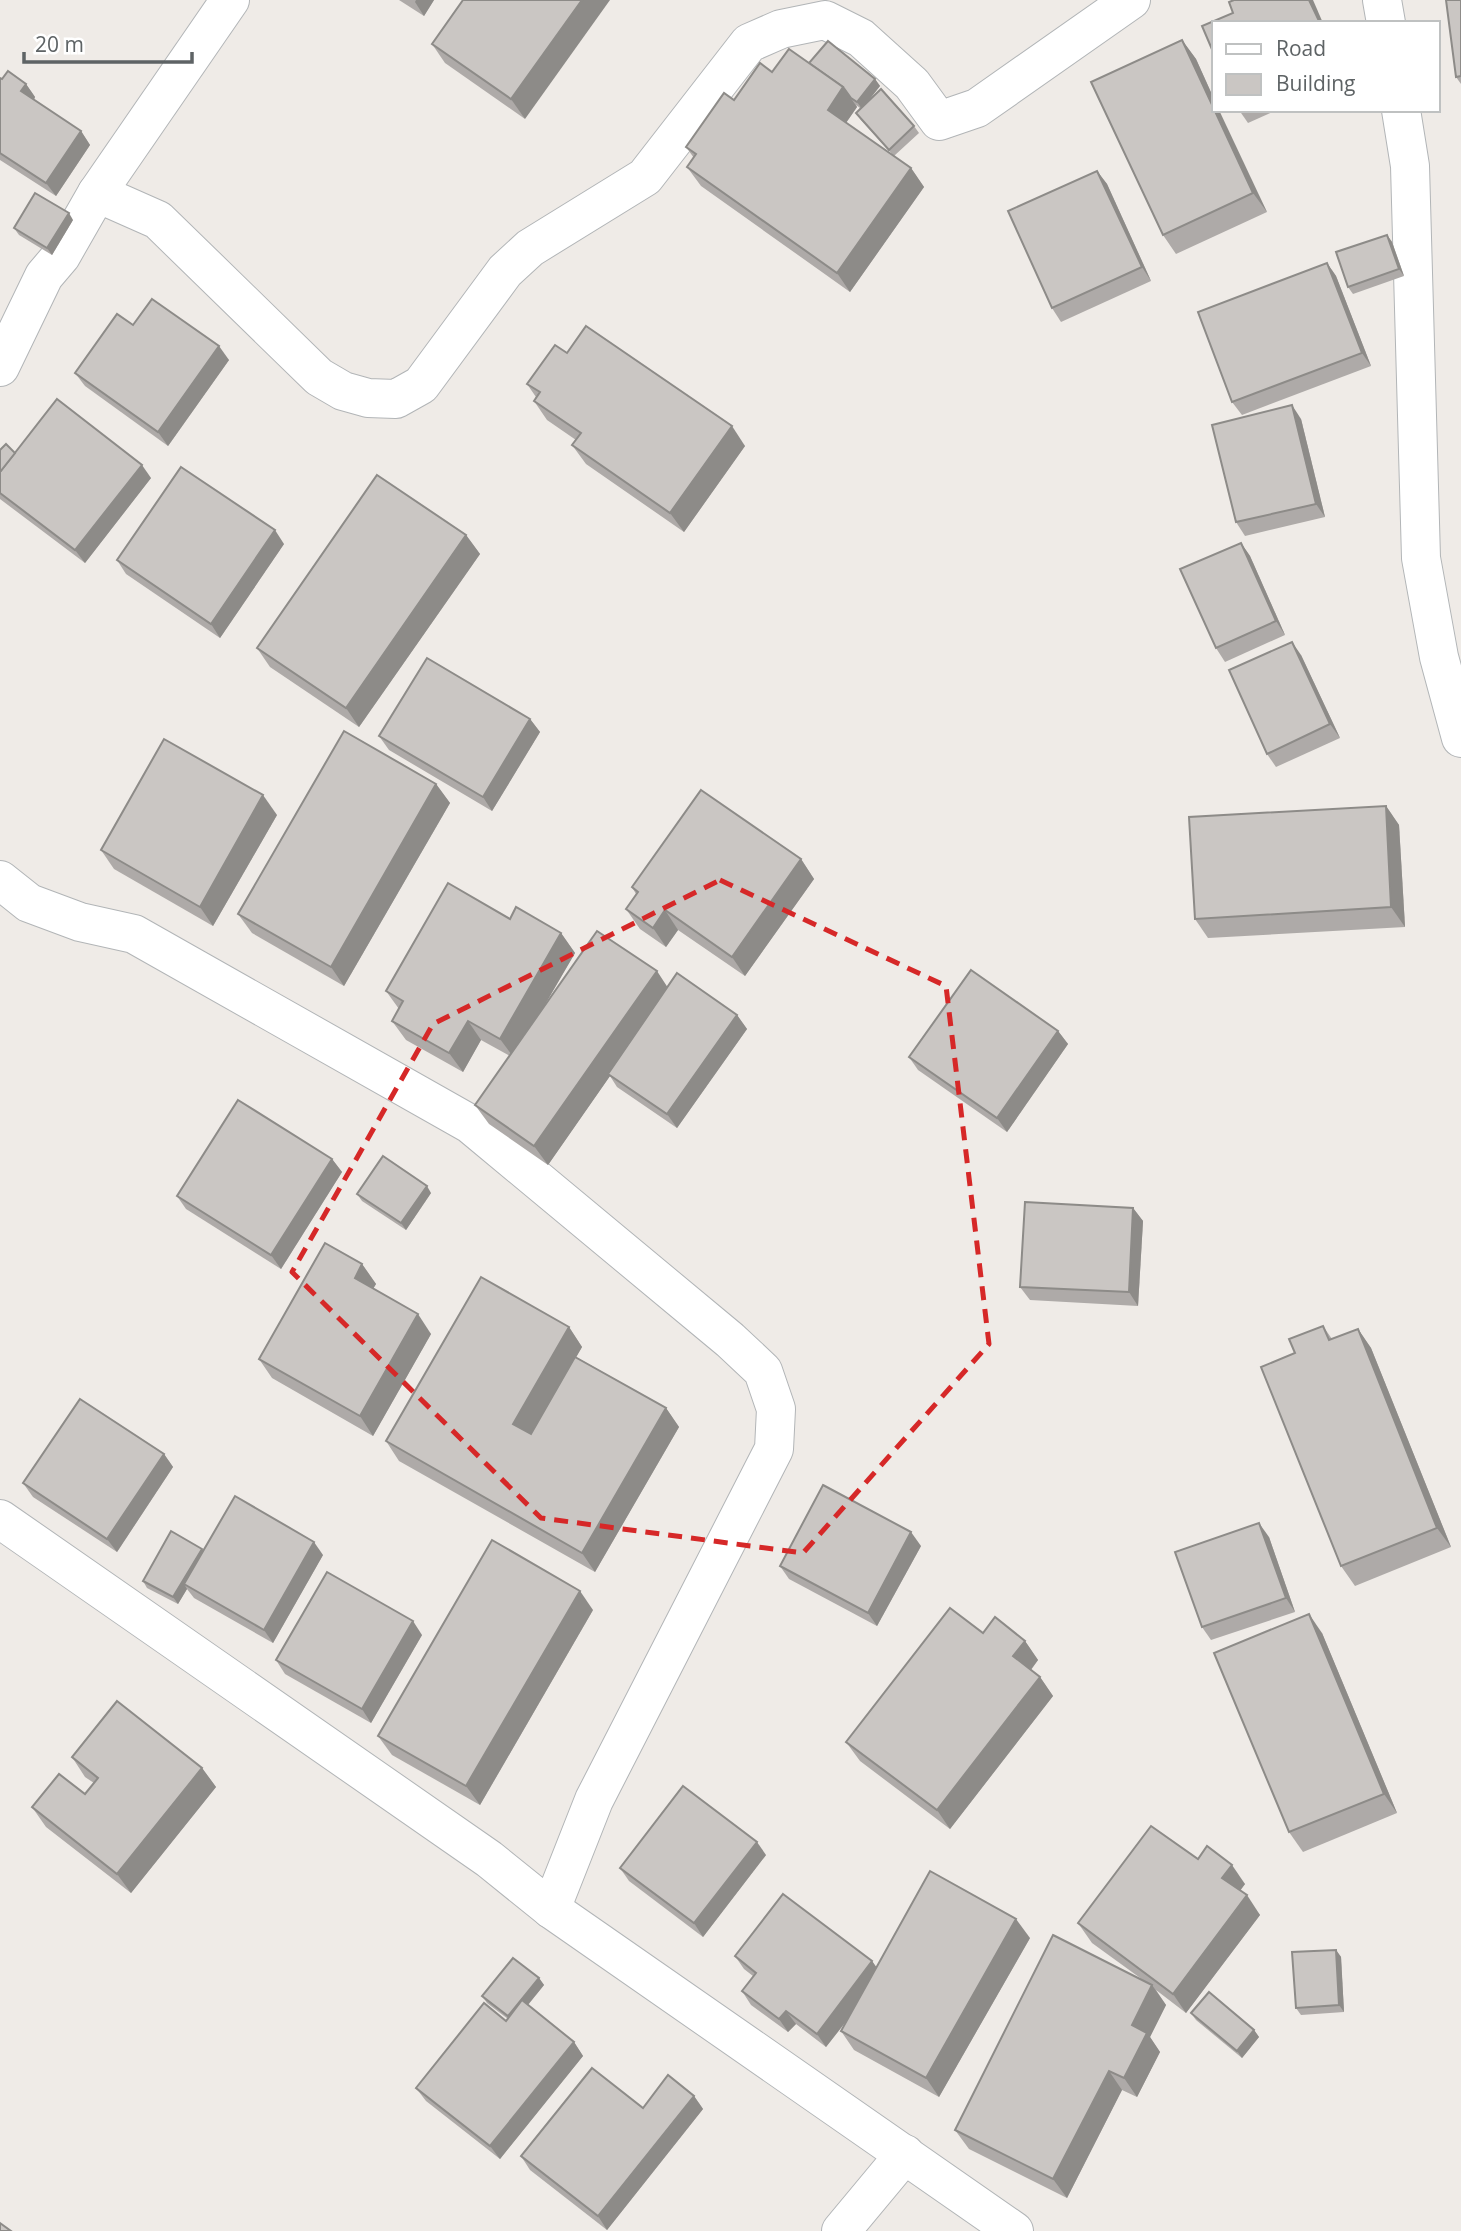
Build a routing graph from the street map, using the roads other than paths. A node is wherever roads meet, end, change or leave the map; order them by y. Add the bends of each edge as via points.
1 (230, 0) edge
2 (1131, 0) edge
3 (1382, 0) edge
4 (1385, 21) edge
5 (1401, 112) edge
6 (97, 193) junction
7 (0, 367) edge
8 (1461, 738) edge
9 (0, 880) edge
10 (0, 1519) edge
11 (551, 1909) junction
12 (905, 2154) junction
13 (841, 2231) edge
14 (1014, 2231) edge

1 - 6 street
2 - 6 street via 977,108 939,121 912,84 861,38 825,20 781,29 749,43 645,177 530,248 505,271 421,385 396,399 343,391 320,377 158,220
3 - 4 street
5 - 8 street via 1410,166 1421,558 1439,657
6 - 7 street via 61,256 44,276
9 - 11 street via 29,903 80,922 134,934 470,1124 763,1371 776,1409 774,1448 594,1800
10 - 11 street via 489,1859
11 - 12 street
12 - 13 street
12 - 14 street

